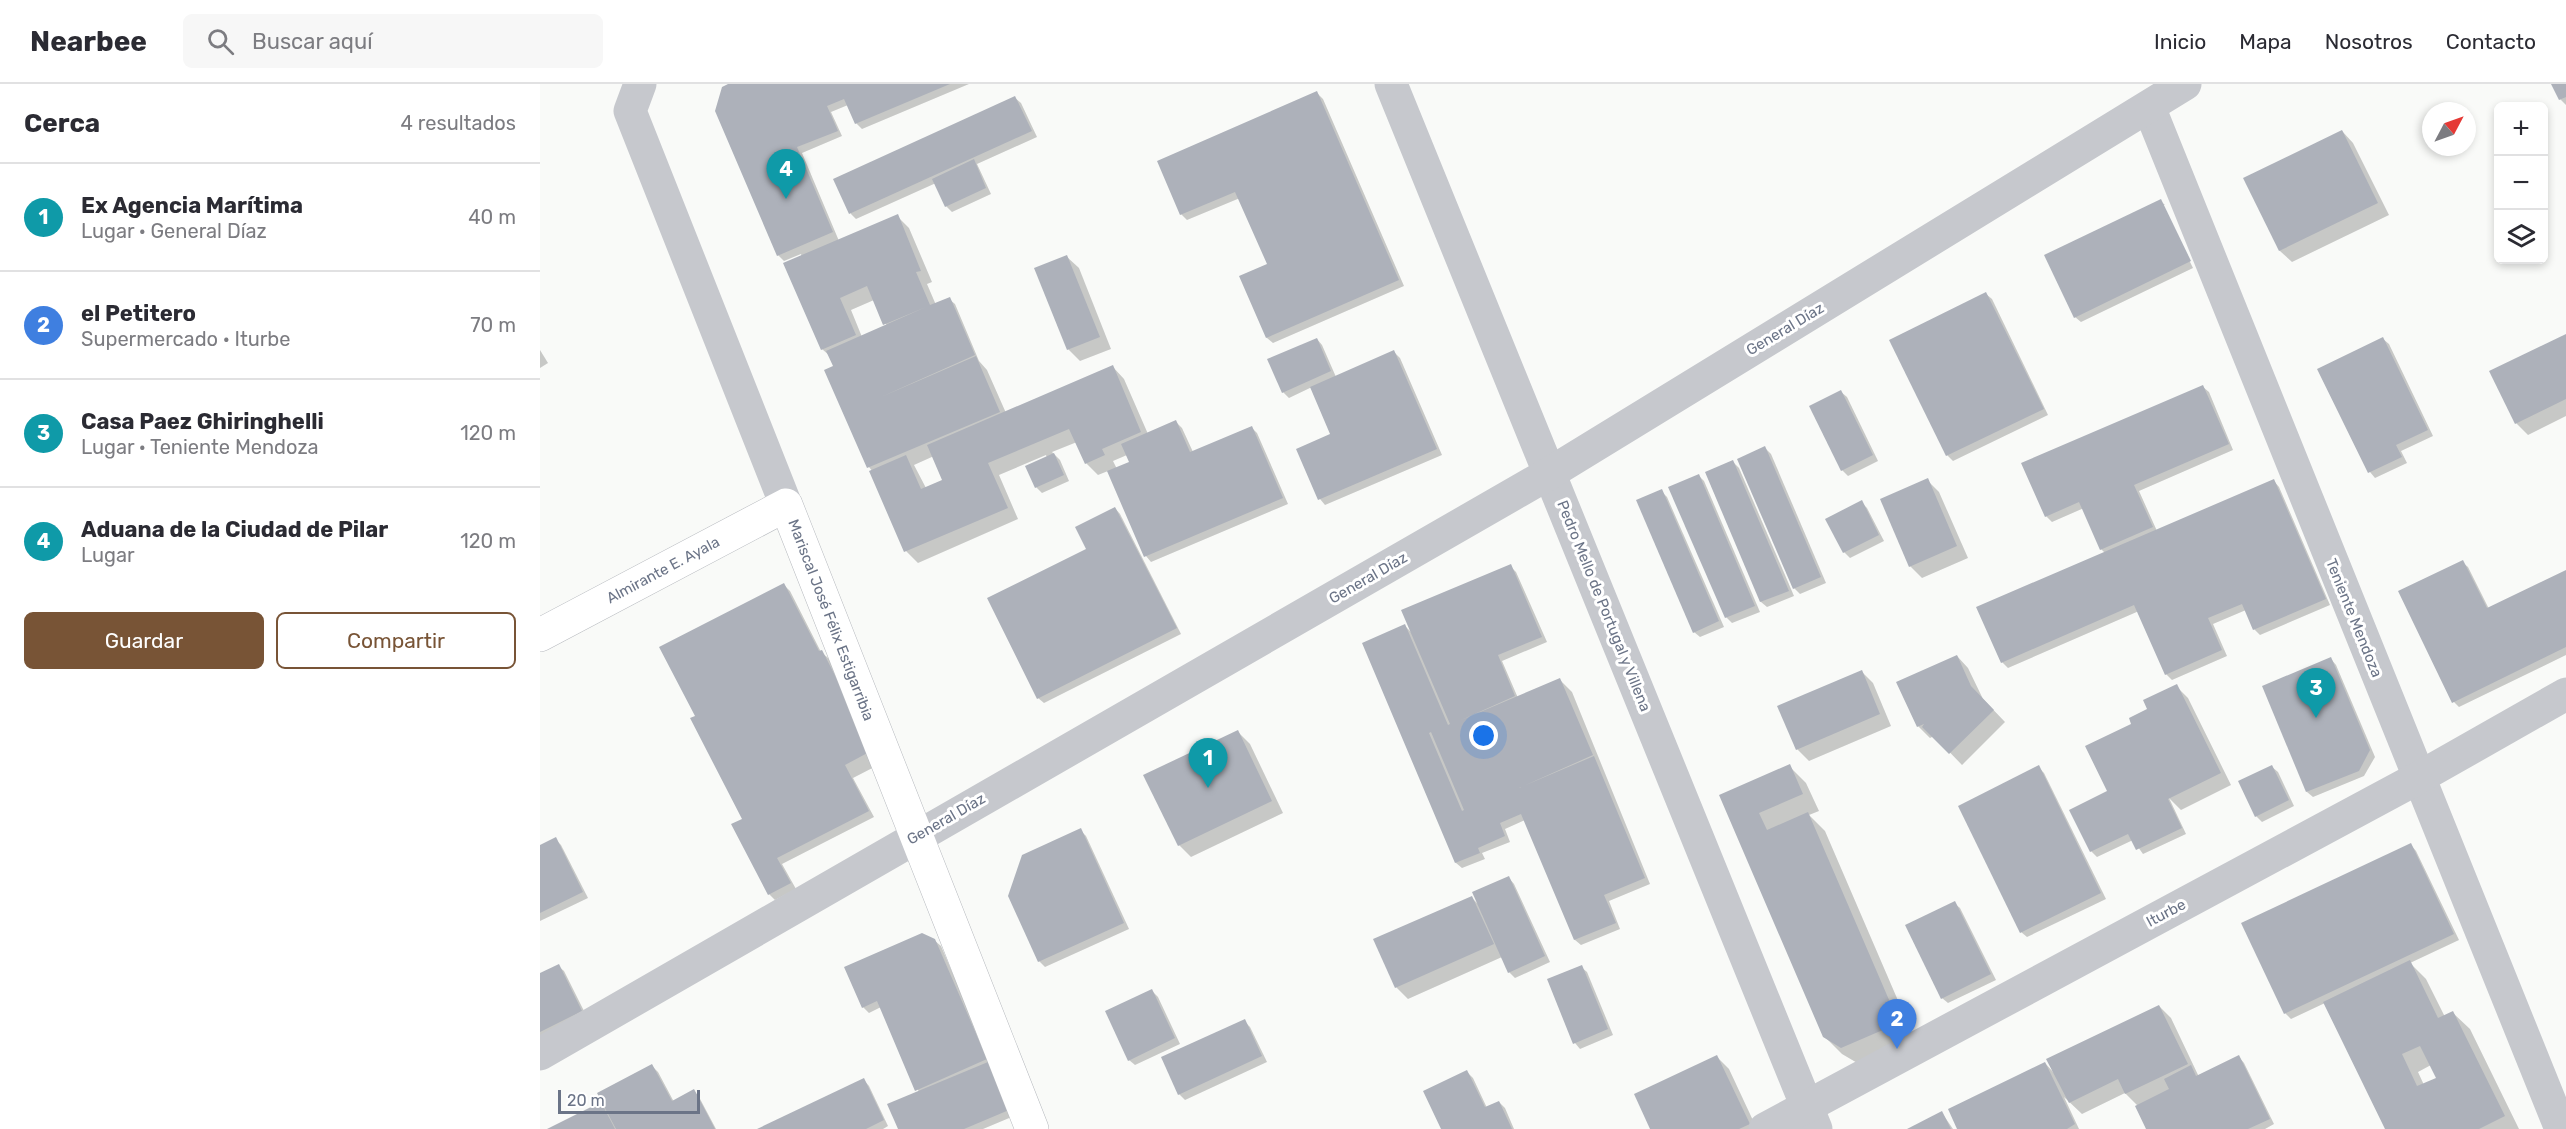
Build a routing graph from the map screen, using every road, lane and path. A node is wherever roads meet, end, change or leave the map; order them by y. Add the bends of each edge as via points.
1 (1391, 84) edge
2 (2185, 84) edge
3 (635, 98) edge
4 (2149, 106) junction
5 (1550, 473) junction
6 (786, 505) junction
7 (540, 635) edge
8 (2566, 694) edge
9 (2418, 778) junction
10 (916, 836) junction
11 (540, 1054) edge
12 (1811, 1118) edge
13 (1032, 1129) edge
14 (1765, 1129) edge
15 (2561, 1129) edge

1 - 5 street, Pedro Mello de Portugal y Villena
2 - 4 street, General Díaz
3 - 6 street, Mariscal José Félix Estigarribia
4 - 5 street, General Díaz
4 - 9 street, Teniente Mendoza
5 - 10 street, General Díaz
5 - 12 street, Pedro Mello de Portugal y Villena
6 - 7 main road, Almirante E. Ayala
6 - 10 main road, Mariscal José Félix Estigarribia
8 - 9 street, Iturbe
9 - 12 street, Iturbe
9 - 15 street, Teniente Mendoza
10 - 11 street, General Díaz
10 - 13 main road, Mariscal José Félix Estigarribia
12 - 14 street, Iturbe

